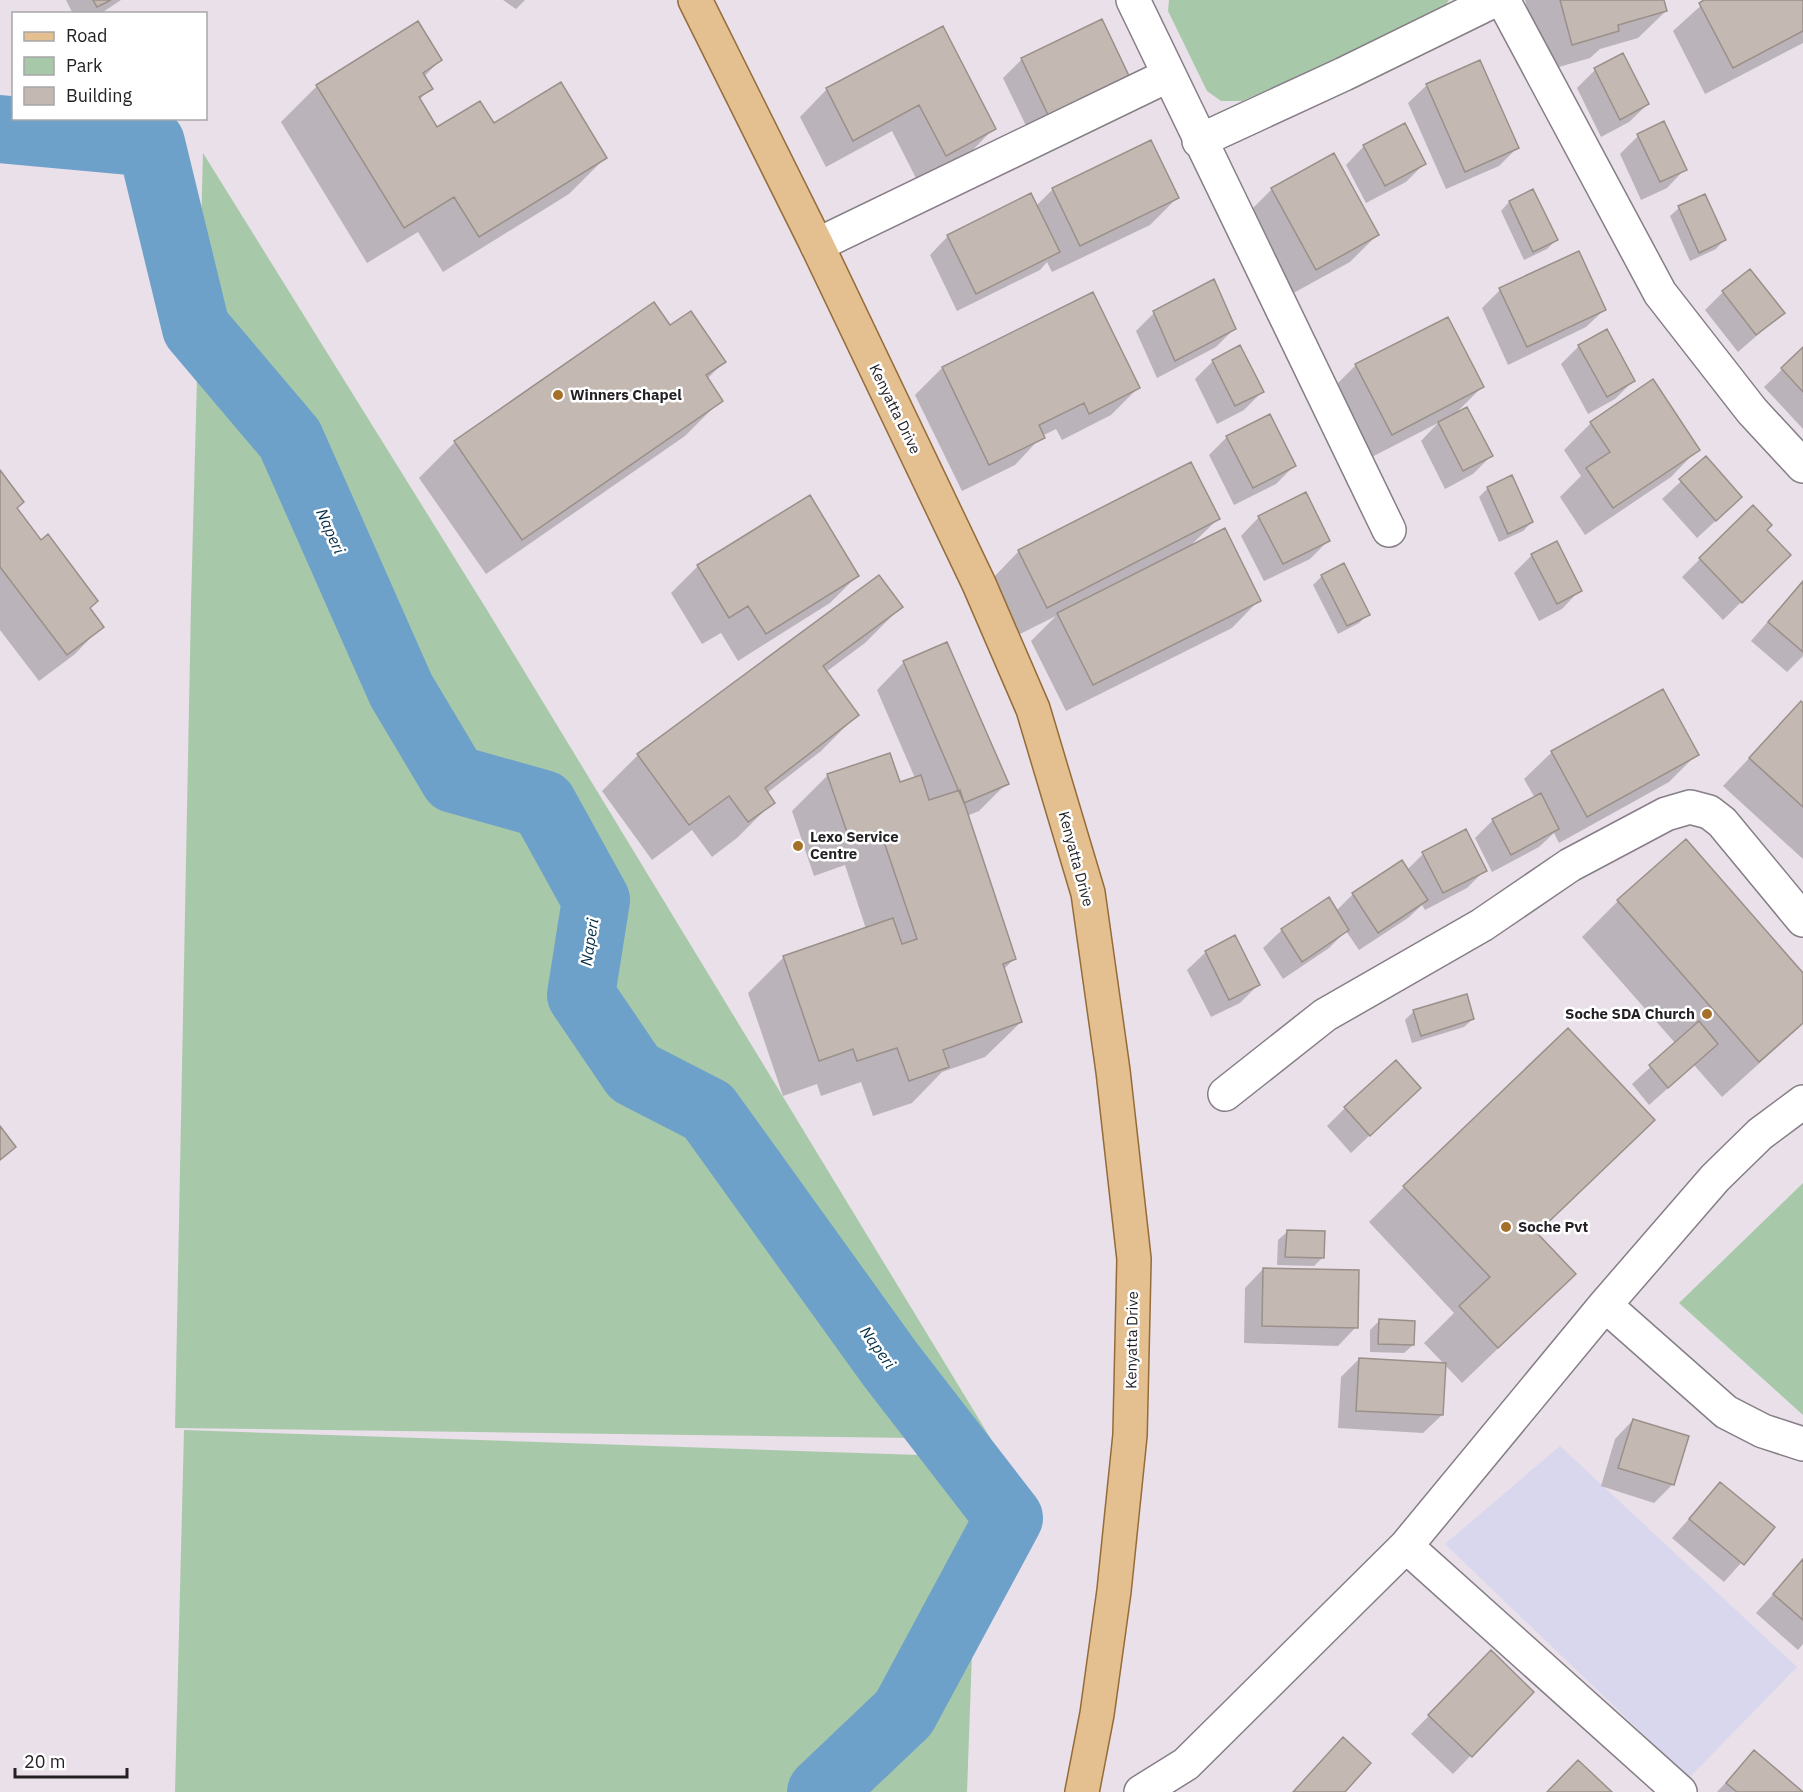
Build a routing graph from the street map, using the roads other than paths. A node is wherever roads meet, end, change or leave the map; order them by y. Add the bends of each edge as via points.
1 (694, 0) edge
2 (1133, 0) edge
3 (1495, 0) edge
4 (1503, 0) edge
5 (1169, 75) junction
6 (1200, 141) junction
7 (817, 245) junction
8 (1803, 466) edge
9 (1389, 530) dead end
10 (1803, 920) edge
11 (1225, 1094) dead end
12 (1803, 1102) edge
13 (1605, 1305) junction
14 (1803, 1444) edge
15 (1406, 1546) junction
16 (1082, 1792) edge
17 (1141, 1792) edge
18 (1680, 1792) edge

1 - 7 main road, Kenyatta Drive
2 - 5 street
3 - 6 street
4 - 8 street via 1660,293 1752,411
5 - 6 street
5 - 7 street
6 - 9 street
7 - 16 main road, Kenyatta Drive via 979,584 1033,709 1088,892 1134,1259 1130,1435 1113,1603
10 - 11 street via 1722,822 1709,812 1690,807 1666,814 1570,865 1482,925 1325,1014
12 - 13 street via 1760,1134 1716,1178
13 - 14 street via 1726,1412
13 - 15 street
15 - 17 street via 1186,1764
15 - 18 street

